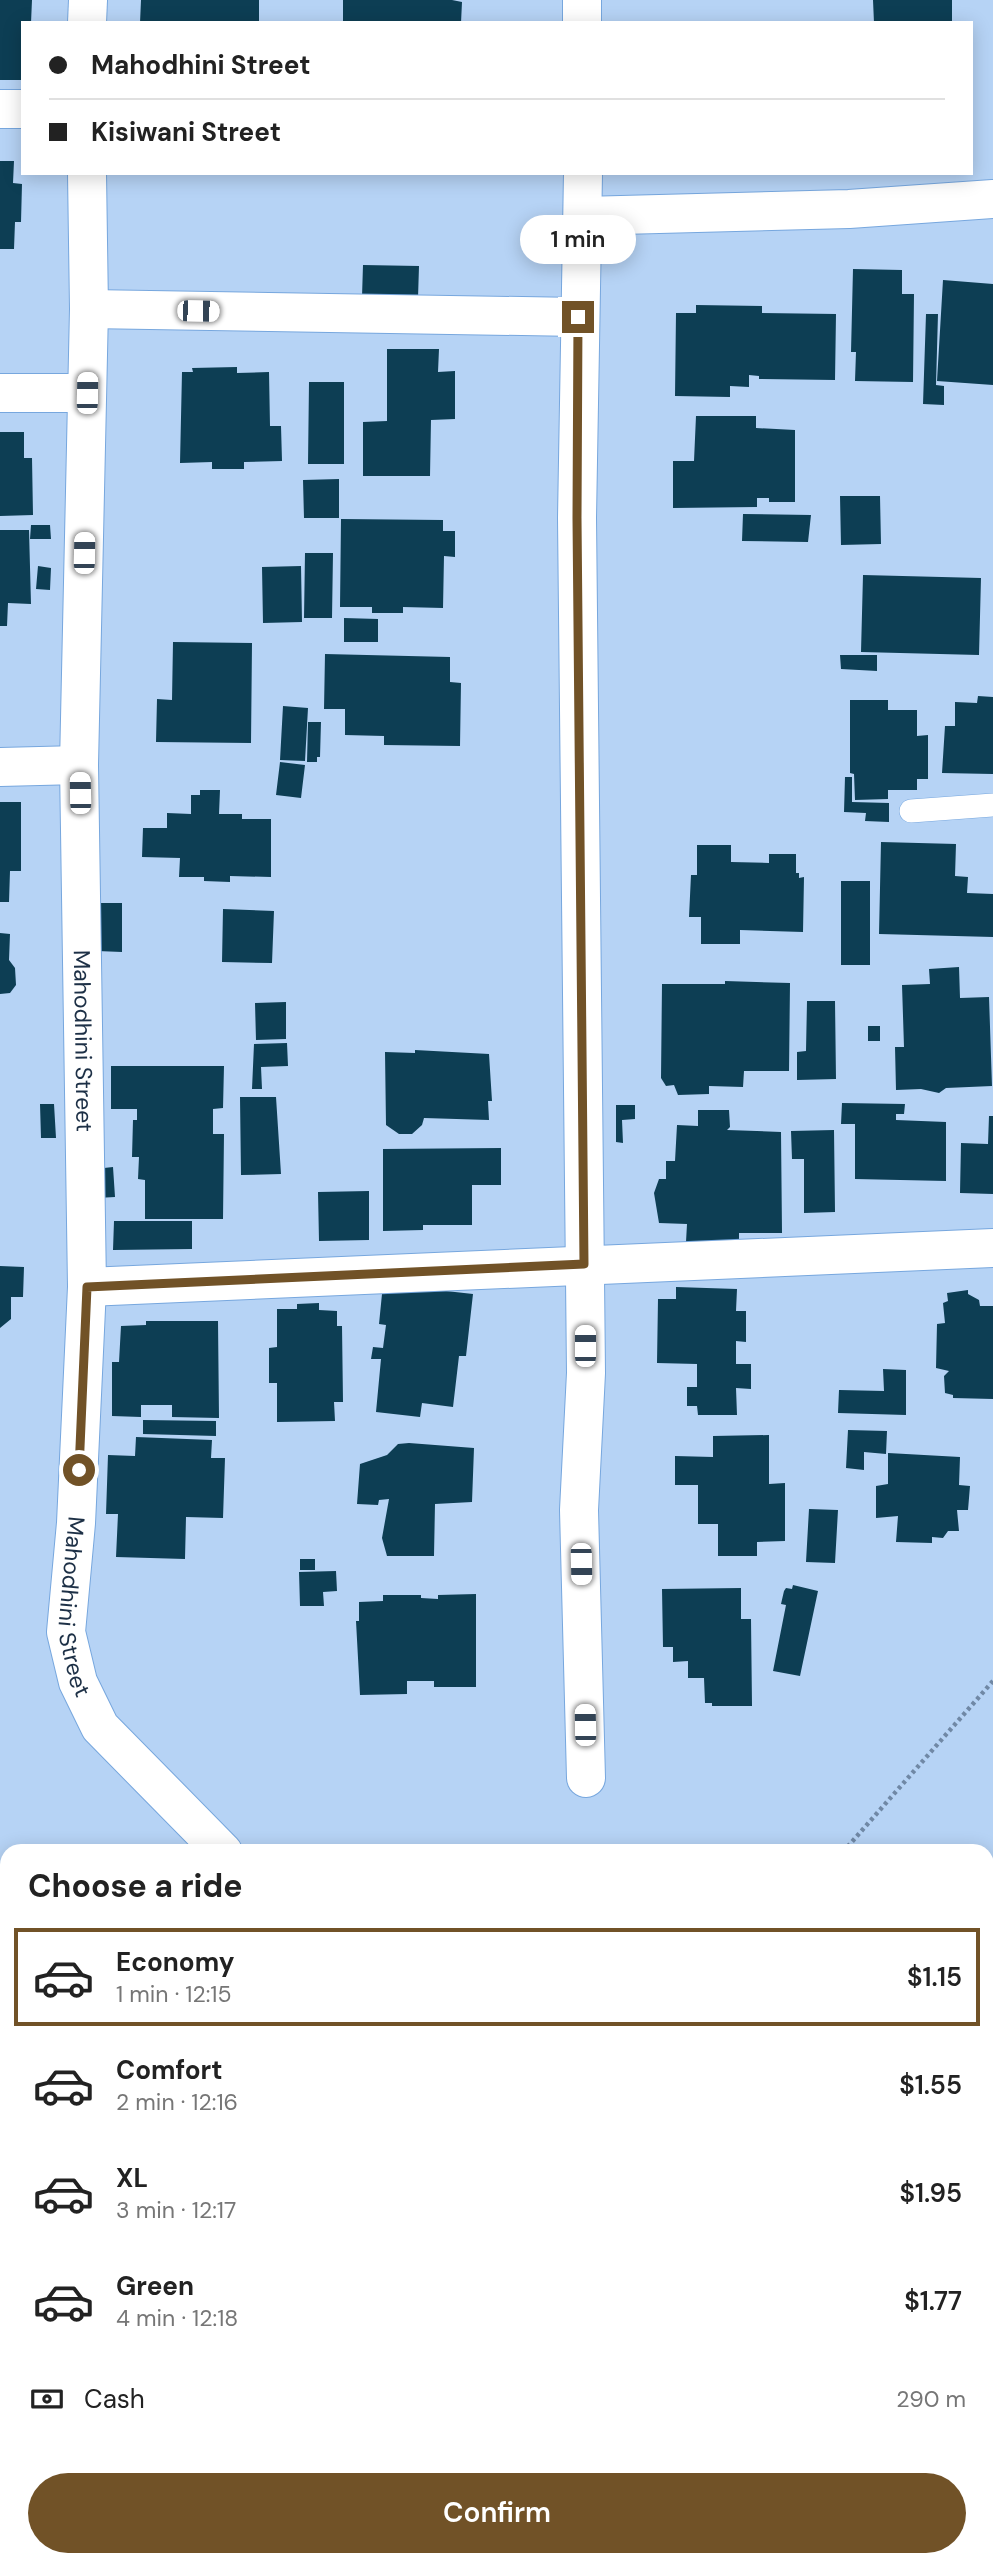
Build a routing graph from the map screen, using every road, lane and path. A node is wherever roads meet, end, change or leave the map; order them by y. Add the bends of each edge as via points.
1 (88, 0) edge
2 (583, 0) edge
3 (88, 21) edge
4 (583, 21) edge
5 (0, 109) edge
6 (21, 109) edge
7 (87, 175) edge
8 (583, 175) edge
9 (993, 199) edge
10 (583, 216) junction
11 (89, 309) junction
12 (578, 317) junction
13 (0, 393) edge
14 (87, 393) junction
15 (79, 765) junction
16 (0, 767) edge
17 (993, 805) edge
18 (911, 811) dead end
19 (993, 1248) edge
20 (584, 1264) junction
21 (87, 1287) junction
22 (993, 1681) edge
23 (586, 1778) dead end
24 (215, 1844) edge
25 (850, 1844) edge

1 - 3 street
2 - 4 street
5 - 6 street
7 - 11 street, Mahodhini Street
8 - 10 street
9 - 10 street via 849,209
10 - 12 street
11 - 12 street
11 - 14 street, Mahodhini Street
12 - 20 street
13 - 14 street
14 - 15 street, Mahodhini Street
15 - 16 street
15 - 21 street, Mahodhini Street
17 - 18 lane
19 - 20 street
20 - 21 street
20 - 23 street via 586,1373 579,1510
21 - 24 street, Mahodhini Street via 66,1632 78,1682 100,1727
22 - 25 path

